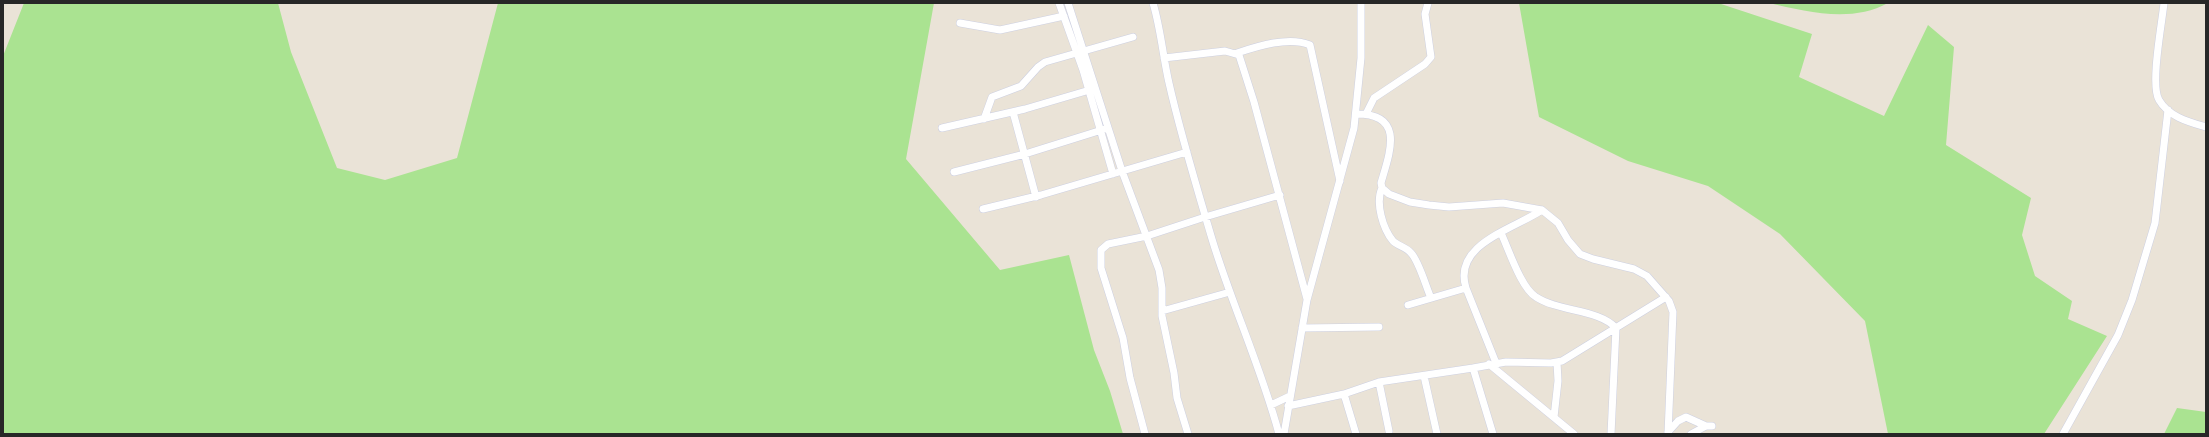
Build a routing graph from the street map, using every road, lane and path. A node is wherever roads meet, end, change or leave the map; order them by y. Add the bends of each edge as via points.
1 (1059, 3) edge
2 (1068, 3) edge
3 (1153, 3) edge
4 (1361, 3) edge
5 (1428, 3) edge
6 (2164, 3) edge
7 (1064, 16) junction
8 (960, 23) dead end
9 (1132, 37) dead end
10 (1081, 52) junction
11 (1238, 53) junction
12 (1164, 58) junction
13 (1097, 87) junction
14 (1089, 90) junction
15 (2168, 110) junction
16 (1013, 112) junction
17 (1357, 114) junction
18 (1366, 114) junction
19 (984, 119) junction
20 (2206, 127) edge
21 (942, 128) dead end
22 (1109, 128) junction
23 (1100, 130) junction
24 (1187, 152) junction
25 (1333, 153) junction
26 (1025, 154) junction
27 (1345, 164) junction
28 (1122, 171) junction
29 (954, 172) dead end
30 (1113, 174) junction
31 (1340, 181) junction
32 (1382, 188) junction
33 (1280, 195) junction
34 (1036, 197) junction
35 (983, 209) dead end
36 (1542, 210) junction
37 (1205, 217) junction
38 (1501, 233) junction
39 (1147, 236) junction
40 (1466, 288) junction
41 (1230, 292) junction
42 (1666, 297) junction
43 (1431, 298) junction
44 (1307, 300) junction
45 (1408, 305) dead end
46 (1162, 311) junction
47 (1379, 327) dead end
48 (1302, 328) junction
49 (1616, 328) junction
50 (1557, 362) junction
51 (1493, 364) junction
52 (1473, 368) junction
53 (1424, 376) junction
54 (1379, 382) junction
55 (1344, 394) junction
56 (1290, 396) junction
57 (1271, 405) junction
58 (1288, 406) junction
59 (1554, 417) junction
60 (1389, 431) dead end
61 (1668, 433) edge
62 (1145, 434) edge
63 (1188, 434) edge
64 (1279, 434) edge
65 (1284, 434) edge
66 (1356, 434) edge
67 (1437, 434) edge
68 (1493, 434) edge
69 (1574, 434) edge
70 (1611, 434) edge
71 (1691, 434) edge
72 (2063, 434) edge

1 - 7 street
2 - 10 street
3 - 12 street via 1160,25
4 - 17 street via 1362,33
5 - 18 street via 1425,14 1431,58 1374,98
6 - 15 street via 2156,86 2159,100
7 - 8 street via 1000,30
7 - 10 street
9 - 10 street
10 - 13 street
10 - 14 street
10 - 19 street via 1043,63 1021,86 994,95
11 - 12 street via 1225,51
11 - 25 street via 1253,47 1287,42 1310,45
11 - 33 street via 1246,72
12 - 24 street
13 - 14 street
13 - 22 street
14 - 16 street
14 - 23 street
15 - 20 street via 2185,121
15 - 72 street via 2155,223 2132,300 2118,335
16 - 19 street
16 - 26 street
17 - 18 street
17 - 27 street
18 - 32 street via 1381,118 1391,137
19 - 21 street
22 - 23 street
22 - 28 street
23 - 26 street
23 - 30 street
24 - 28 street
24 - 37 street
25 - 27 street
25 - 31 street
26 - 29 street
26 - 34 street
27 - 31 street
28 - 30 street
28 - 39 street
30 - 34 street
31 - 44 street
32 - 36 street via 1396,197 1429,205 1449,207 1503,203
32 - 43 street via 1380,208 1385,229 1394,242 1412,253
33 - 37 street
33 - 44 street
34 - 35 street
36 - 38 street
36 - 42 street via 1558,223 1580,254 1641,271
37 - 39 street
37 - 41 street
38 - 40 street via 1482,244 1468,257 1463,268
38 - 49 street via 1526,286 1536,297 1560,307 1609,321
39 - 46 street via 1159,270
39 - 62 street via 1108,244 1101,250 1100,255 1101,268 1123,338 1130,378
40 - 43 street
40 - 51 street
41 - 46 street
41 - 57 street
42 - 49 street
42 - 61 street via 1673,312
43 - 45 street
44 - 48 street
46 - 63 street via 1177,398
47 - 48 street
48 - 56 street
49 - 50 street
49 - 70 street
50 - 51 street via 1520,361
50 - 59 street via 1558,381
51 - 52 street
51 - 59 street
52 - 53 street
52 - 68 street
53 - 54 street
53 - 67 street
54 - 55 street
54 - 60 street
55 - 58 street
55 - 66 street
56 - 57 street
56 - 58 street
57 - 64 street
58 - 65 street
59 - 69 street
61 - 71 street via 1678,421 1686,417 1709,426

